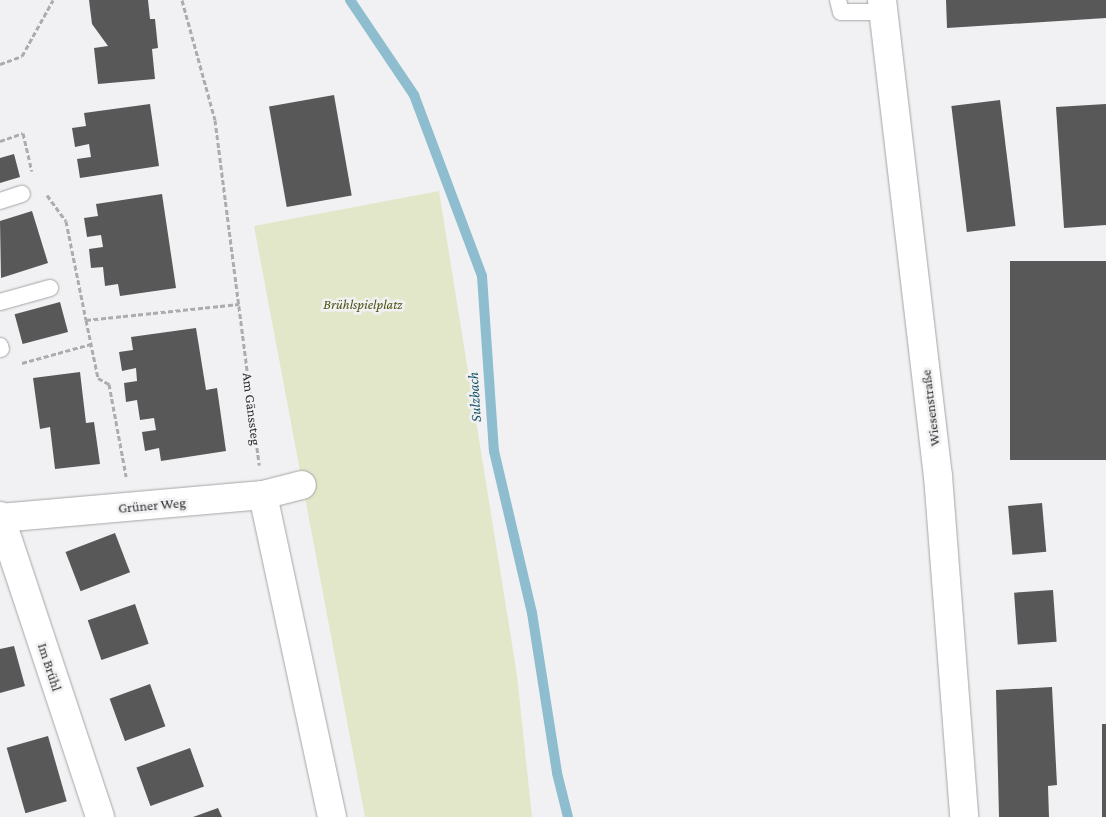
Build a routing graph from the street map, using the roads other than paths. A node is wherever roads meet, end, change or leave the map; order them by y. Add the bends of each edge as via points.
1 (838, 0) edge
2 (883, 6) edge
3 (22, 194) dead end
4 (0, 201) edge
5 (50, 288) dead end
6 (0, 302) edge
7 (302, 485) dead end
8 (263, 495) junction
9 (0, 518) edge
10 (100, 817) edge
11 (332, 817) edge
12 (964, 817) edge

1 - 2 lane via 840,12
2 - 12 street, Wiesenstraße via 938,476
3 - 4 lane
5 - 6 lane
7 - 8 street, Grüner Weg
8 - 9 street, Grüner Weg
8 - 11 street
9 - 10 street, Im Brühl

